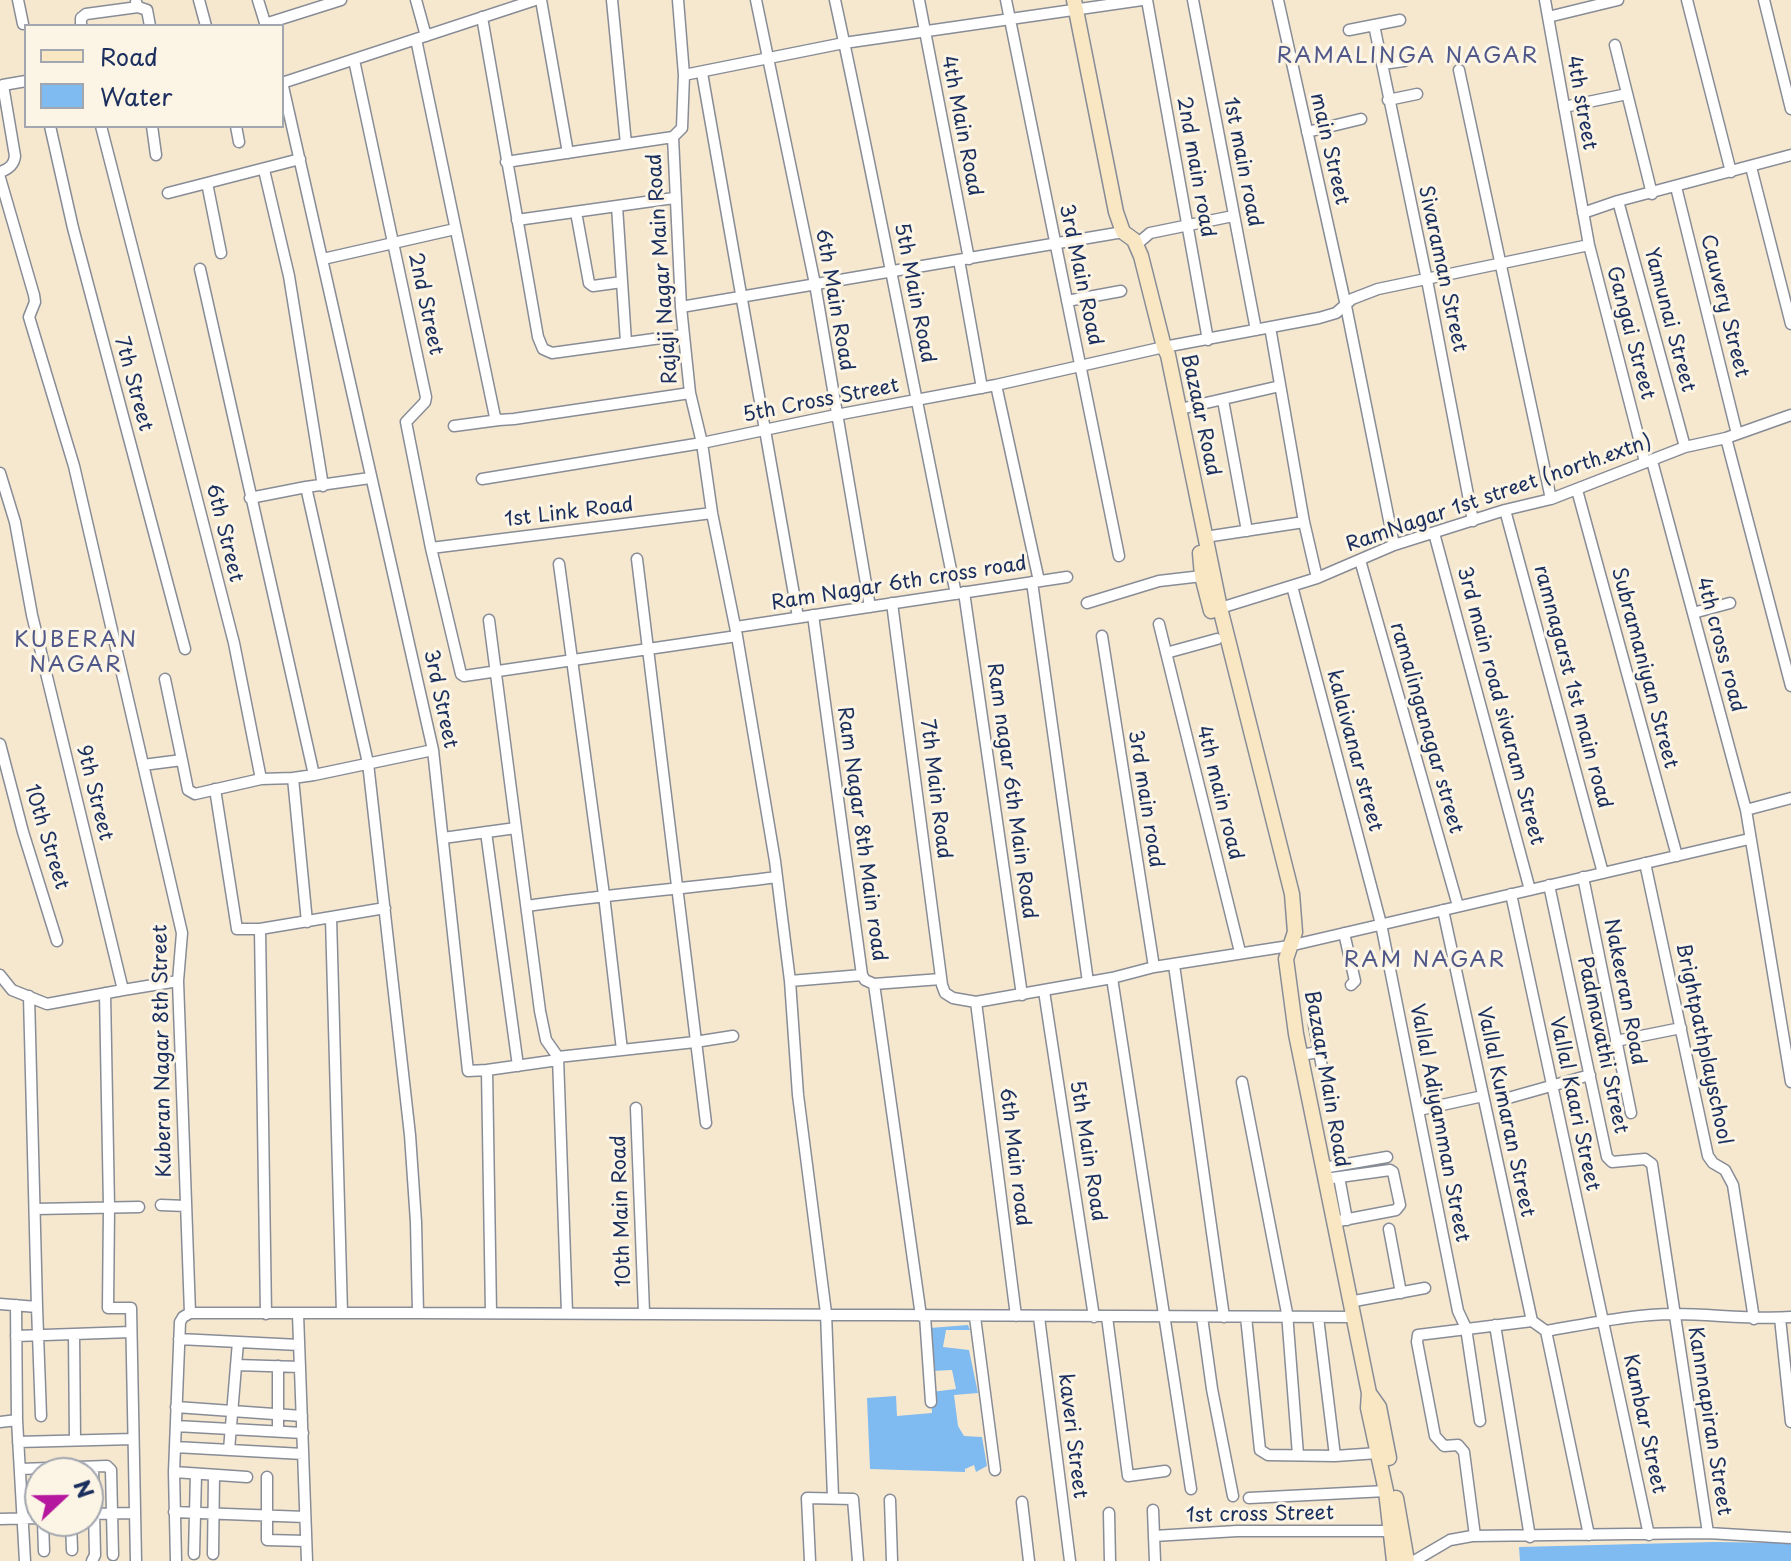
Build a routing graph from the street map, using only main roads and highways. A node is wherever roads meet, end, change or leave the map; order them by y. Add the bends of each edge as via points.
1 (1079, 4) edge
2 (1166, 351) junction
3 (1215, 610) junction
4 (1290, 941) junction
5 (1369, 1393) junction
6 (1394, 1561) edge
7 (1407, 1561) edge

1 - 2 main road, Bazaar Road via 1115,186
2 - 3 main road, Bazaar Road
2 - 3 main road via 1163,372 1202,576
3 - 4 main road via 1217,639 1285,897
3 - 4 main road, Bazaar Main Road via 1292,894 1296,924
4 - 5 main road, Bazaar Main Road via 1287,977 1300,1055 1340,1221
5 - 6 main road, Bazaar Main Road
5 - 7 main road via 1379,1407

